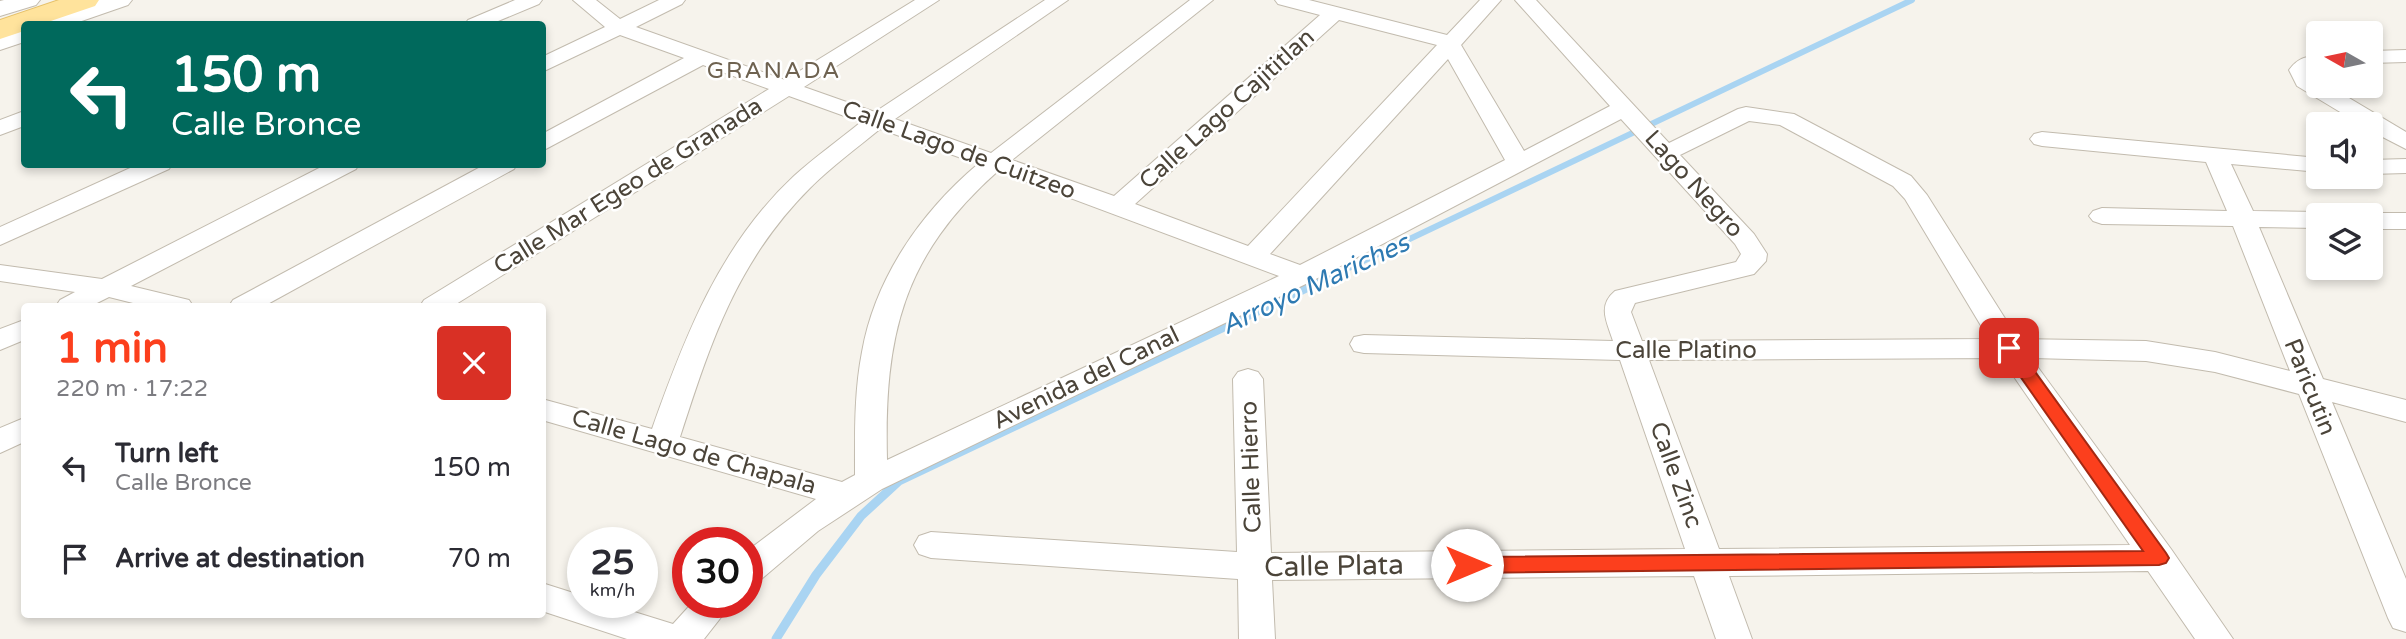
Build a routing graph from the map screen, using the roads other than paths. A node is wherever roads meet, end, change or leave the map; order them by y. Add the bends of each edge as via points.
1 (28, 0) edge
2 (60, 0) edge
3 (85, 0) edge
4 (120, 0) edge
5 (532, 0) edge
6 (583, 0) edge
7 (675, 0) edge
8 (929, 0) edge
9 (1058, 0) edge
10 (1203, 0) edge
11 (1285, 0) edge
12 (1491, 0) edge
13 (1525, 0) edge
14 (0, 9) edge
15 (1336, 12) junction
16 (0, 21) edge
17 (26, 21) edge
18 (60, 21) edge
19 (482, 21) edge
20 (21, 23) edge
21 (619, 28) junction
22 (0, 30) edge
23 (21, 35) edge
24 (1449, 42) junction
25 (0, 43) edge
26 (2406, 55) edge
27 (2384, 56) edge
28 (703, 57) junction
29 (2306, 63) edge
30 (546, 64) edge
31 (2306, 79) edge
32 (788, 88) junction
33 (2332, 98) edge
34 (21, 119) edge
35 (876, 121) junction
36 (0, 128) edge
37 (1646, 131) junction
38 (2042, 139) dead end
39 (546, 142) edge
40 (2406, 142) edge
41 (2216, 157) junction
42 (991, 162) junction
43 (1519, 163) junction
44 (2306, 164) edge
45 (2406, 166) edge
46 (2383, 167) edge
47 (151, 168) edge
48 (339, 168) edge
49 (498, 168) edge
50 (1118, 206) junction
51 (2102, 216) dead end
52 (2244, 219) junction
53 (2306, 220) edge
54 (2383, 221) edge
55 (2406, 221) edge
56 (0, 237) edge
57 (1252, 256) junction
58 (0, 273) edge
59 (1302, 275) junction
60 (106, 288) junction
61 (76, 303) edge
62 (167, 303) edge
63 (249, 303) edge
64 (439, 303) edge
65 (21, 330) edge
66 (0, 341) edge
67 (1364, 344) dead end
68 (2009, 348) junction
69 (1631, 351) junction
70 (1248, 379) dead end
71 (2310, 386) junction
72 (546, 410) edge
73 (2406, 411) edge
74 (21, 431) edge
75 (0, 442) edge
76 (663, 443) junction
77 (858, 488) junction
78 (931, 545) dead end
79 (763, 556) edge
80 (2159, 558) junction
81 (1707, 562) junction
82 (1254, 567) junction
83 (546, 598) edge
84 (701, 618) edge
85 (2406, 618) edge
86 (672, 639) edge
87 (682, 639) edge
88 (1257, 639) edge
89 (1734, 639) edge
90 (2216, 639) edge

1 - 14 street
2 - 16 main road
3 - 17 main road
4 - 18 street
5 - 19 street
6 - 21 street, Calle Lago de Cuitzeo
7 - 21 street
8 - 32 street, Calle Mar Egeo de Granada
9 - 35 street
10 - 42 street
11 - 15 street
12 - 24 street
13 - 37 street
15 - 24 street
15 - 50 street, Calle Lago Cajititlan
20 - 22 main road
21 - 28 street, Calle Lago de Cuitzeo
21 - 30 street
23 - 25 street
24 - 43 street
24 - 57 street
26 - 27 street
28 - 32 street, Calle Lago de Cuitzeo
28 - 39 street
29 - 31 street via 2300,74
32 - 35 street, Calle Lago de Cuitzeo
32 - 64 street, Calle Mar Egeo de Granada
33 - 40 street
34 - 36 street
35 - 42 street, Calle Lago de Cuitzeo
35 - 76 street via 802,182 760,230 720,291
37 - 43 street, Avenida del Canal
37 - 68 street, Avenida del Canal via 1746,114 1786,119 1902,181
37 - 69 street, Lago Negro via 1754,254 1745,268 1622,298 1618,312
38 - 41 street
41 - 44 street
41 - 52 street, Paricutin
42 - 50 street, Calle Lago de Cuitzeo
42 - 77 street via 946,207 895,288 880,333
43 - 59 street, Avenida del Canal
45 - 46 street
47 - 56 street
48 - 60 street
49 - 63 street
50 - 57 street, Calle Lago de Cuitzeo
51 - 52 street
52 - 53 street
52 - 71 street, Paricutin
54 - 55 street
57 - 59 street, Calle Lago de Cuitzeo
58 - 60 street
59 - 77 street, Avenida del Canal
60 - 61 street
60 - 62 street
65 - 66 street
67 - 69 street, Calle Platino
68 - 69 street, Calle Platino
68 - 71 street, Calle Platino via 2181,355
68 - 80 street, Avenida del Canal
69 - 81 street, Calle Zinc
70 - 82 street, Calle Hierro
71 - 73 street, Calle Platino
71 - 85 street, Paricutin
72 - 76 street, Calle Lago de Chapala
74 - 75 street
76 - 77 street, Calle Lago de Chapala
77 - 79 street, Avenida del Canal
78 - 82 street, Calle Plata
80 - 81 street, Calle Plata
80 - 90 street, Avenida del Canal
81 - 82 street, Calle Plata
81 - 89 street, Calle Zinc
82 - 88 street, Calle Hierro
83 - 86 street
84 - 87 street

